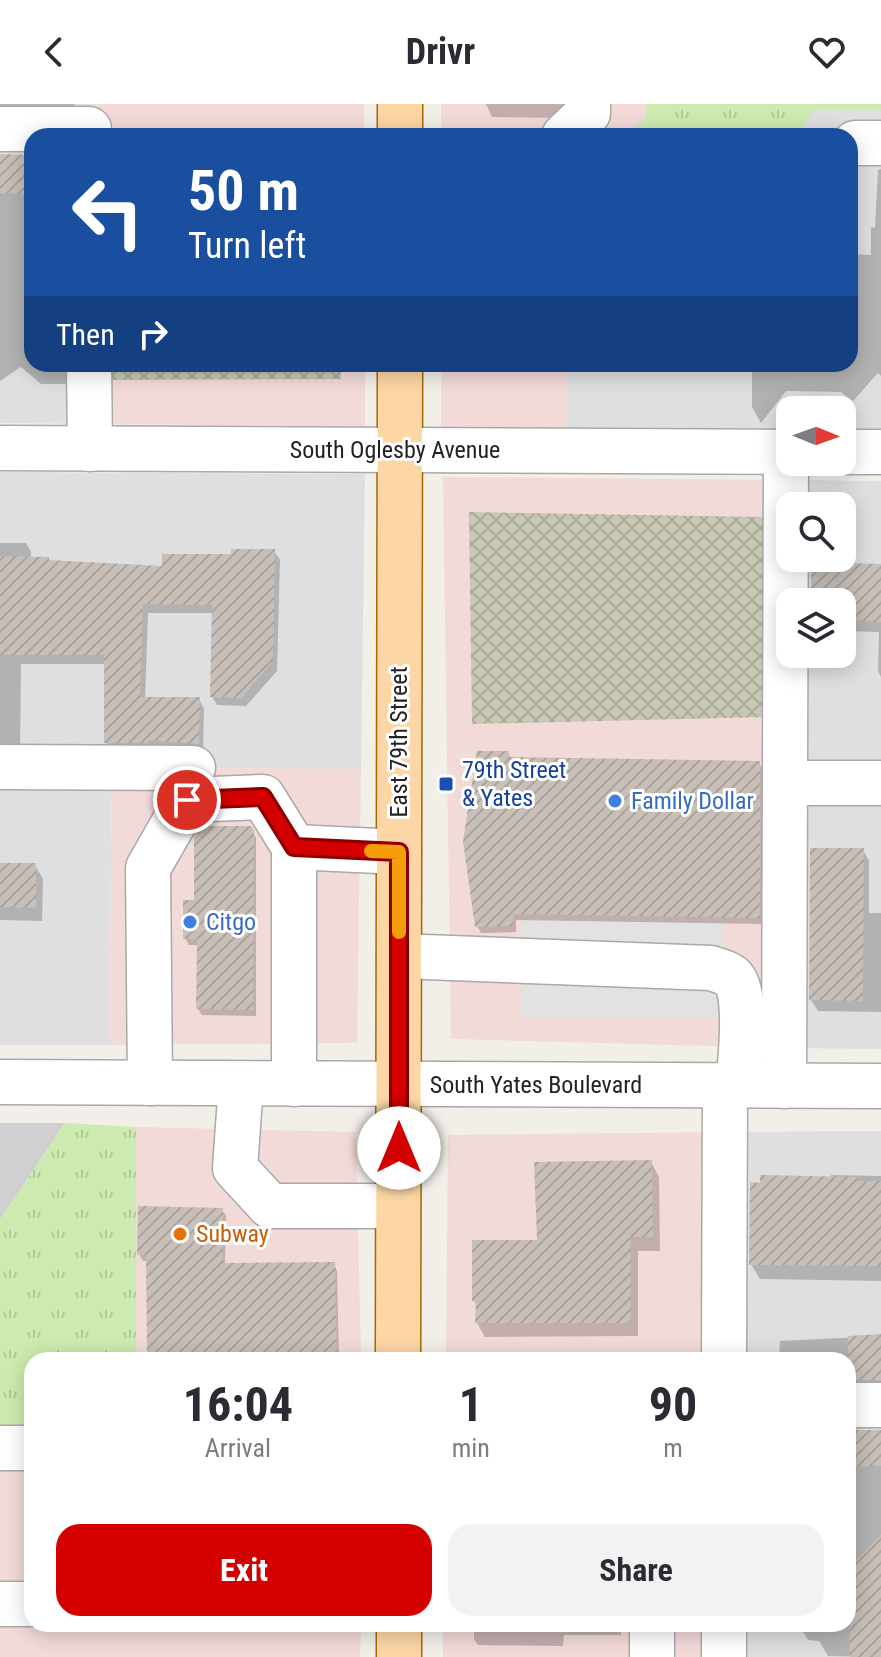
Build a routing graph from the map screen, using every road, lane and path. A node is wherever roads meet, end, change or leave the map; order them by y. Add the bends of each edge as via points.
1 (400, 104) edge
2 (588, 104) edge
3 (89, 123) edge
4 (400, 128) edge
5 (572, 128) edge
6 (0, 129) edge
7 (89, 372) edge
8 (400, 372) edge
9 (0, 448) edge
10 (90, 449) junction
11 (400, 450) junction
12 (776, 452) edge
13 (856, 452) edge
14 (881, 452) edge
15 (788, 476) edge
16 (0, 767) edge
17 (193, 768) dead end
18 (785, 783) junction
19 (881, 783) edge
20 (294, 847) junction
21 (399, 852) junction
22 (399, 956) junction
23 (0, 1082) edge
24 (150, 1083) junction
25 (241, 1084) junction
26 (294, 1084) junction
27 (399, 1084) junction
28 (732, 1086) junction
29 (784, 1086) junction
30 (881, 1086) edge
31 (398, 1206) junction
32 (398, 1352) edge
33 (724, 1352) edge
34 (856, 1405) edge
35 (881, 1405) edge
36 (0, 1448) edge
37 (24, 1448) edge
38 (0, 1604) edge
39 (24, 1604) edge
40 (399, 1632) edge
41 (652, 1632) edge
42 (724, 1632) edge
43 (399, 1657) edge
44 (652, 1657) edge
45 (724, 1657) edge

1 - 4 main road
2 - 5 street via 588,113
3 - 6 street
7 - 10 street
8 - 11 main road, East 79th Street
9 - 10 street, South Oglesby Avenue
10 - 11 street, South Oglesby Avenue
11 - 12 street, South Oglesby Avenue
11 - 21 main road, East 79th Street
13 - 14 street
15 - 18 street
16 - 17 street
18 - 19 street
18 - 29 street
20 - 21 street
20 - 24 street via 263,797 187,800 148,868
20 - 26 street
21 - 22 main road, East 79th Street
22 - 27 main road, East 79th Street
22 - 28 street via 711,968 731,975 740,988 742,1042
23 - 24 street, South Yates Boulevard
24 - 25 street, South Yates Boulevard
25 - 26 street, South Yates Boulevard
25 - 31 street via 235,1168 270,1206
26 - 27 street, South Yates Boulevard
27 - 28 street, South Yates Boulevard
27 - 31 main road, East 79th Street
28 - 29 street, South Yates Boulevard
28 - 33 street
29 - 30 street, South Yates Boulevard
31 - 32 main road, East 79th Street
34 - 35 street
36 - 37 street
38 - 39 street
40 - 43 main road
41 - 44 street
42 - 45 street

